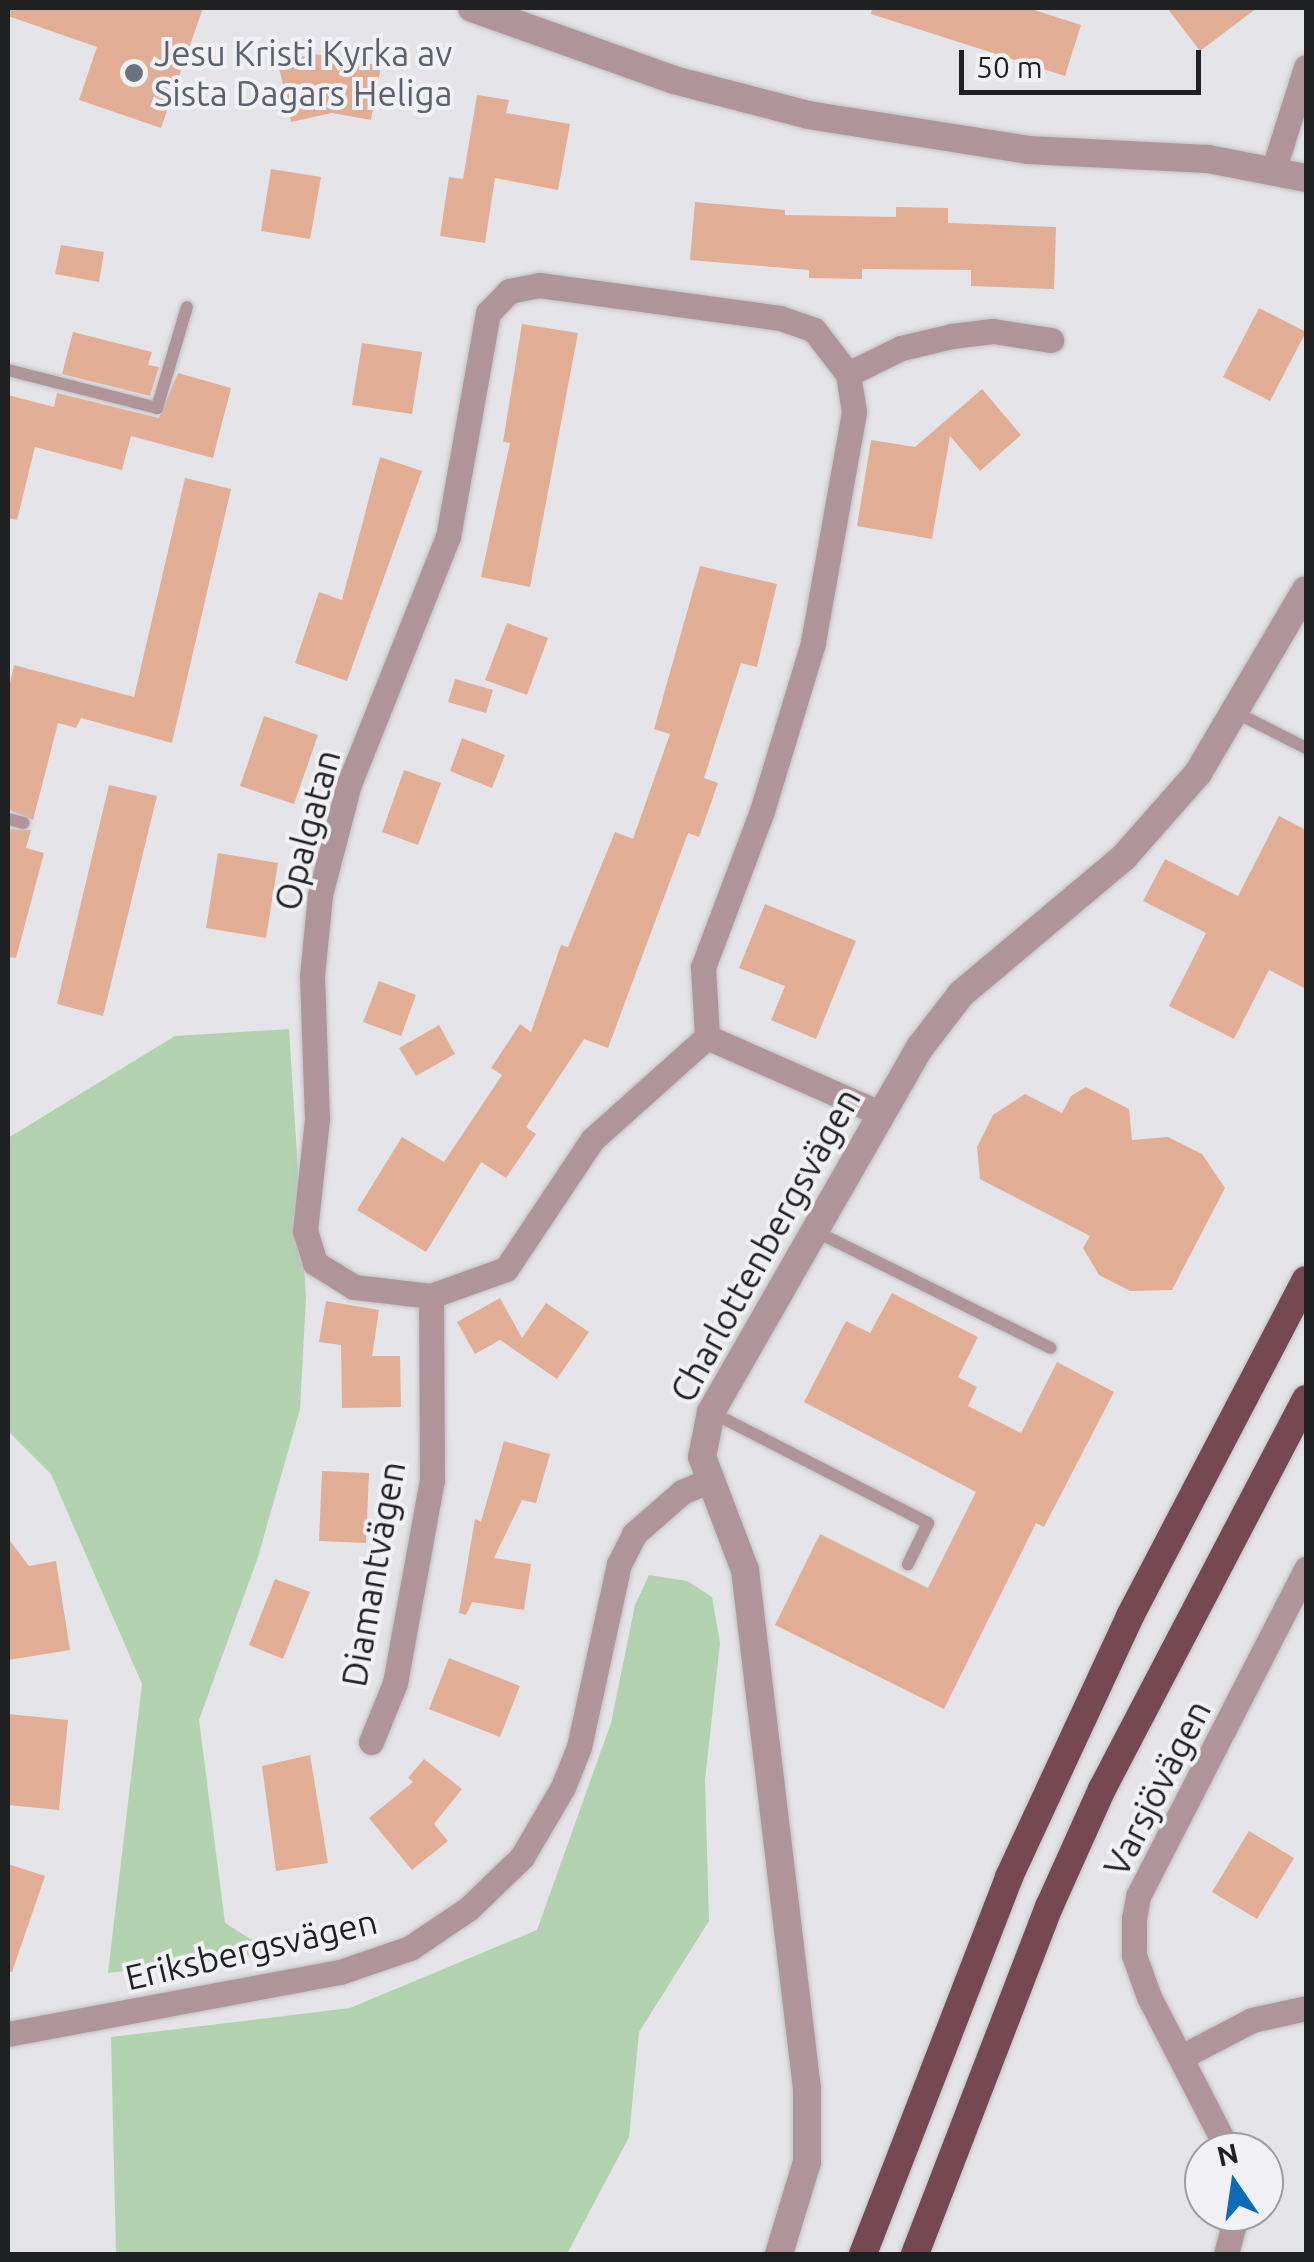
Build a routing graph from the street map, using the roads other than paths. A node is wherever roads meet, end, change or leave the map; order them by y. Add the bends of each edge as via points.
1 (472, 8) edge
2 (1306, 67) edge
3 (1274, 168) junction
4 (1306, 178) edge
5 (187, 307) dead end
6 (1051, 340) dead end
7 (8, 370) edge
8 (848, 374) junction
9 (1306, 590) edge
10 (1235, 712) junction
11 (1306, 748) edge
12 (8, 819) edge
13 (24, 823) dead end
14 (707, 1037) junction
15 (879, 1113) junction
16 (812, 1230) junction
17 (1306, 1280) edge
18 (432, 1296) junction
19 (1051, 1348) dead end
20 (1306, 1399) edge
21 (711, 1412) junction
22 (706, 1482) junction
23 (908, 1564) dead end
24 (1306, 1569) edge
25 (371, 1742) dead end
26 (1306, 2008) edge
27 (8, 2034) edge
28 (1181, 2057) junction
29 (1220, 2132) edge
30 (779, 2254) edge
31 (863, 2254) edge
32 (916, 2254) edge

1 - 3 street via 674,80 808,115 1028,150
2 - 3 street
3 - 4 street
5 - 7 lane via 156,408
6 - 8 street via 993,331 952,336 900,348
8 - 14 street via 854,412 813,643 762,811 703,967
8 - 18 street, Opalgatan via 814,330 780,318 539,285 509,291 488,313 448,536 349,784 320,896 312,976 316,1119 306,1231 315,1263 354,1287
9 - 10 street, Charlottenbergsvägen
10 - 11 lane
10 - 15 street, Charlottenbergsvägen via 1198,773 1124,857 961,994
12 - 13 lane
14 - 15 street
14 - 18 street, Opalgatan via 592,1140 506,1268
15 - 16 street, Charlottenbergsvägen
16 - 19 lane
16 - 21 street, Charlottenbergsvägen
17 - 31 highway via 1130,1616 1009,1877
18 - 25 street, Diamantvägen via 432,1480 395,1683
20 - 32 highway via 1102,1790 1049,1907
21 - 22 street, Charlottenbergsvägen via 702,1457
21 - 23 lane via 928,1524
22 - 27 street, Eriksbergsvägen via 657,1510 634,1534 619,1564 579,1747 562,1787 522,1857 468,1908 410,1948 340,1972
22 - 30 street, Charlottenbergsvägen via 744,1570 806,2089 807,2162
24 - 28 street, Varsjövägen via 1138,1896 1134,1955
26 - 28 street via 1252,2020
28 - 29 street, Varsjövägen

